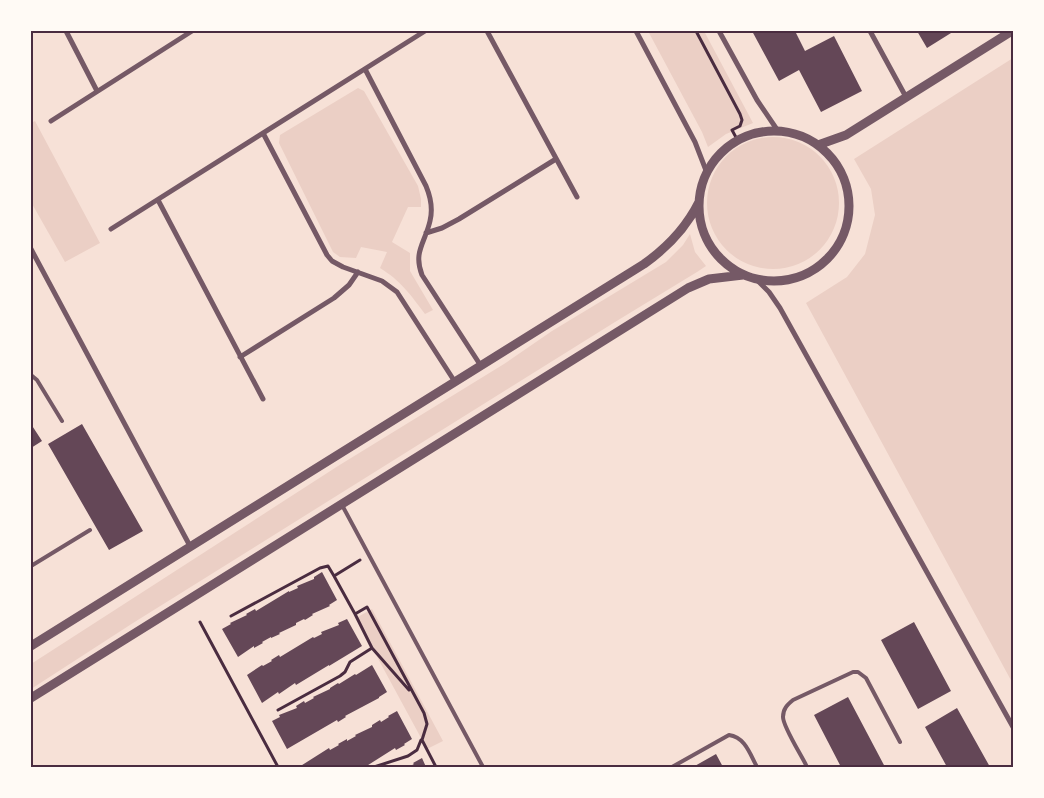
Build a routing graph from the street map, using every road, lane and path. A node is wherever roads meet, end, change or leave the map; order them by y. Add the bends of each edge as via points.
1 (66, 31) edge
2 (192, 31) edge
3 (425, 31) edge
4 (486, 31) edge
5 (636, 31) edge
6 (696, 31) edge
7 (719, 31) edge
8 (870, 31) edge
9 (1012, 31) edge
10 (366, 69) junction
11 (97, 91) junction
12 (906, 98) junction
13 (51, 121) dead end
14 (778, 131) junction
15 (263, 133) junction
16 (738, 141) junction
17 (818, 146) junction
18 (556, 159) junction
19 (707, 173) junction
20 (577, 198) dead end
21 (158, 200) junction
22 (699, 202) junction
23 (112, 229) dead end
24 (426, 233) junction
25 (31, 249) edge
26 (358, 272) junction
27 (743, 274) junction
28 (756, 280) junction
29 (240, 357) junction
30 (481, 366) junction
31 (31, 375) edge
32 (455, 382) junction
33 (263, 399) dead end
34 (62, 421) dead end
35 (342, 504) junction
36 (90, 530) dead end
37 (190, 546) junction
38 (369, 555) junction
39 (31, 566) edge
40 (334, 576) junction
41 (355, 614) junction
42 (231, 616) dead end
43 (200, 622) dead end
44 (31, 646) edge
45 (372, 648) junction
46 (412, 694) junction
47 (31, 698) edge
48 (278, 710) dead end
49 (1013, 727) edge
50 (422, 740) junction
51 (900, 742) dead end
52 (278, 767) edge
53 (374, 767) edge
54 (436, 767) edge
55 (483, 767) edge
56 (672, 767) edge
57 (757, 767) edge
58 (807, 767) edge

1 - 11 street
2 - 11 street
3 - 10 street
4 - 18 street
5 - 19 street via 691,135
6 - 16 path via 740,114 740,126 732,130
7 - 14 street via 756,100
8 - 12 street
9 - 12 street
10 - 15 street
10 - 24 street via 426,186 431,206
11 - 13 street
12 - 17 street via 846,135
14 - 16 street via 753,134
14 - 17 street via 806,138
15 - 21 street
15 - 26 street via 327,255 337,264
16 - 19 street via 722,153
17 - 28 street via 836,164 846,186 848,220 843,236 822,264 808,273 792,279
18 - 20 street
18 - 24 street via 459,219
19 - 22 street
21 - 23 street
21 - 29 street
22 - 27 street via 702,227 710,245 721,260
22 - 30 street via 684,228 660,253
24 - 30 street via 417,257 418,266
25 - 37 street
26 - 29 street via 350,285 334,298
26 - 32 street via 382,281 397,292
27 - 28 street
27 - 35 street via 710,279 688,288
28 - 49 street via 770,292 780,308
29 - 33 street
30 - 32 street
31 - 34 lane via 41,385
32 - 37 street
35 - 38 lane
35 - 47 street
36 - 39 lane
37 - 44 street
38 - 40 path
38 - 55 lane
40 - 41 path
40 - 42 path via 328,566 320,568
41 - 45 path
41 - 46 path via 367,607
43 - 52 path
45 - 46 path
45 - 48 path via 350,662 340,676
46 - 50 path via 424,713 426,724
50 - 53 path via 417,750 408,756
50 - 54 path
51 - 58 lane via 866,678 853,672 793,700 784,710 784,721
56 - 57 lane via 729,736 735,736 744,743

